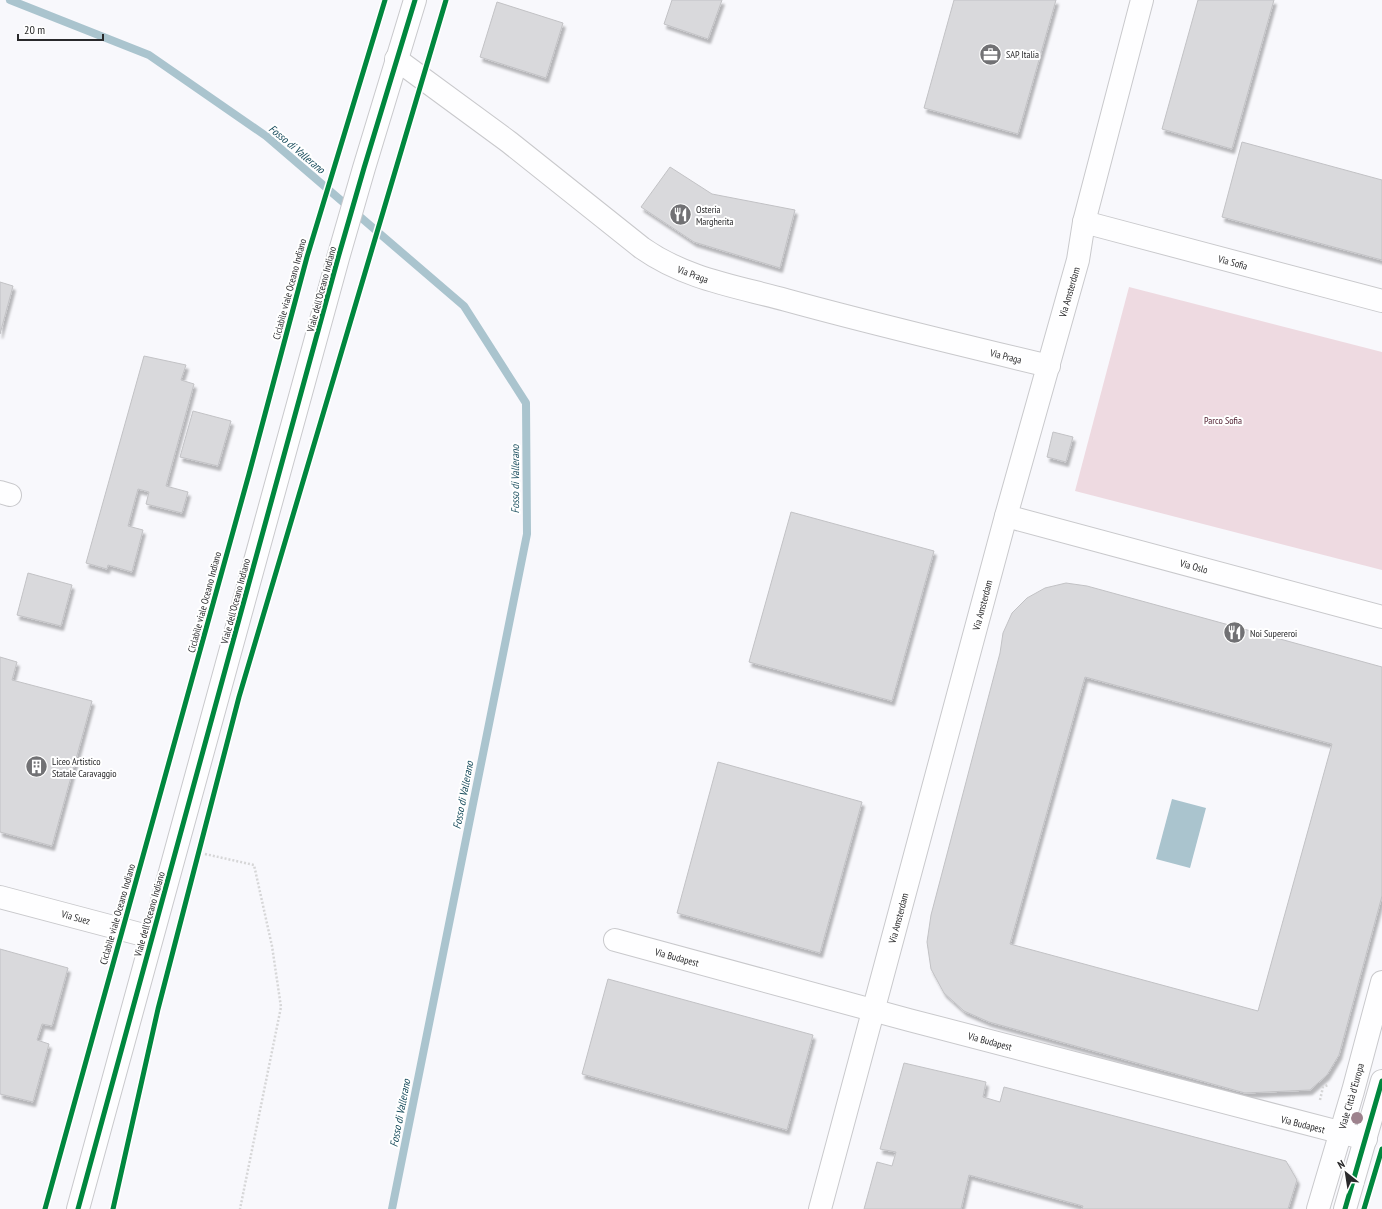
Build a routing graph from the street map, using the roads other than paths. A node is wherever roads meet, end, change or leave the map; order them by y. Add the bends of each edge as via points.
1 (415, 0) edge
2 (1142, 0) edge
3 (396, 60) junction
4 (1084, 222) junction
5 (1382, 302) edge
6 (1049, 366) junction
7 (1006, 516) junction
8 (1382, 616) edge
9 (0, 897) edge
10 (152, 937) junction
11 (615, 940) dead end
12 (1382, 982) edge
13 (873, 1010) junction
14 (1382, 1081) edge
15 (1340, 1133) junction
16 (1366, 1139) junction
17 (78, 1209) edge
18 (820, 1209) edge
19 (1318, 1209) edge
20 (1345, 1209) edge

1 - 3 street, Viale dell'Oceano Indiano
2 - 4 street, Via Amsterdam
3 - 6 street, Via Praga via 509,142 642,248 685,273 855,319
3 - 10 street, Viale dell'Oceano Indiano via 338,258
4 - 5 street, Via Sofia
4 - 6 street, Via Amsterdam via 1078,260
6 - 7 street, Via Amsterdam
7 - 8 street, Via Oslo
7 - 13 street, Via Amsterdam
9 - 10 street, Via Suez
10 - 17 street, Viale dell'Oceano Indiano
11 - 13 street, Via Budapest
12 - 15 street, Viale Città d'Europa
13 - 15 street, Via Budapest
13 - 18 street, Via Amsterdam
14 - 16 street
15 - 16 street, Via Budapest
15 - 19 street, Viale Città d'Europa
16 - 20 street

